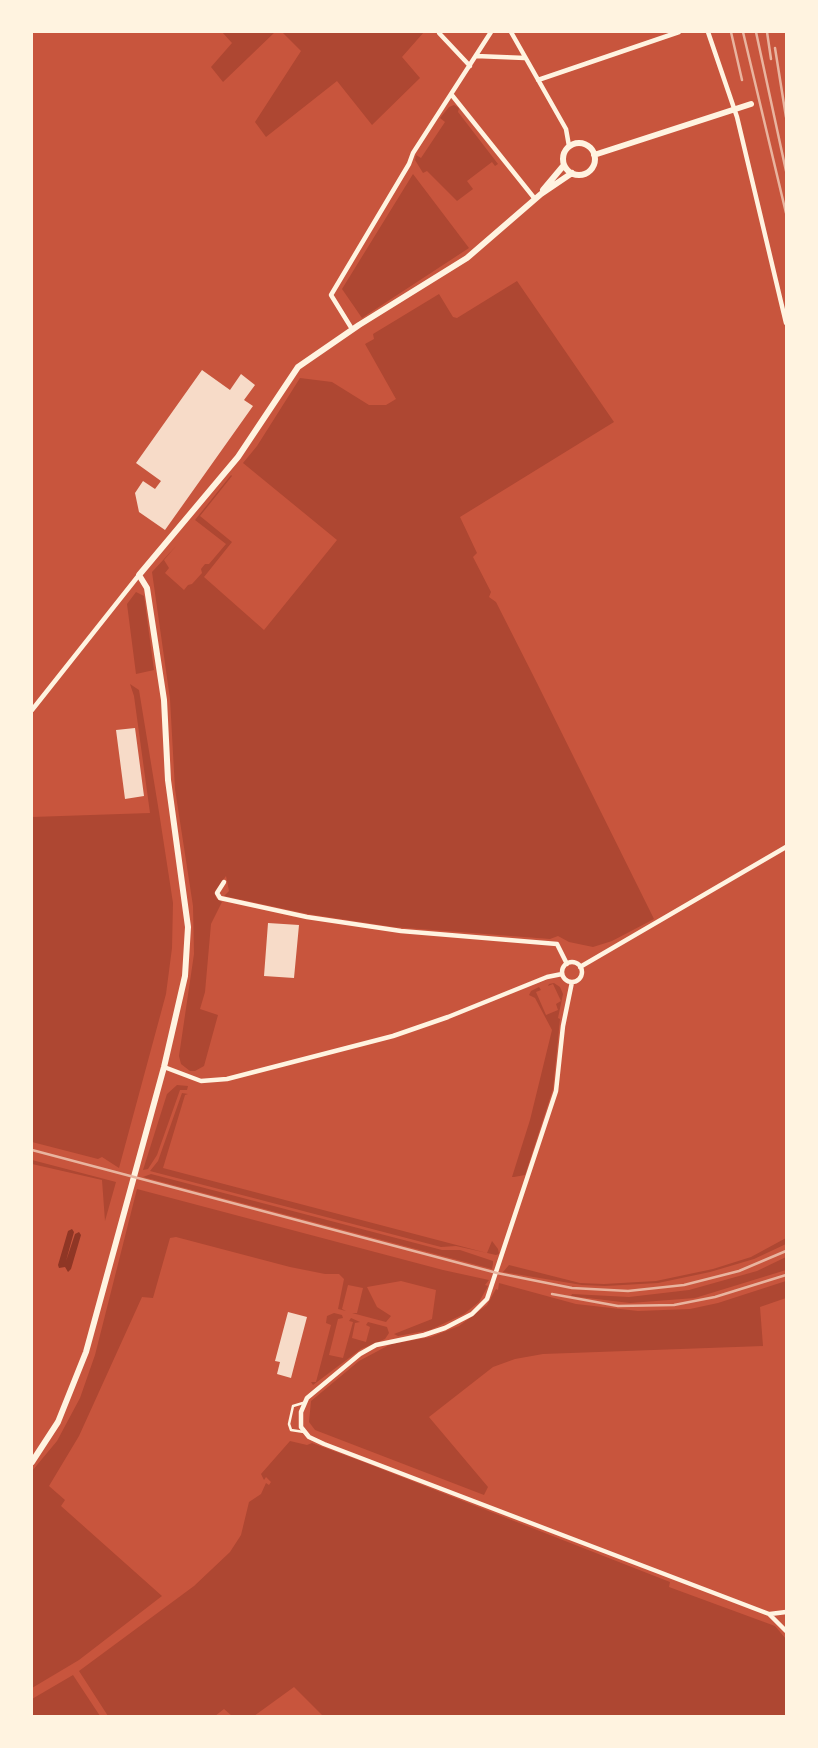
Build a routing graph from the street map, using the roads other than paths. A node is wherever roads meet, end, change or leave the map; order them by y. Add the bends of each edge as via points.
1 (491, 32) edge
2 (511, 32) edge
3 (679, 32) edge
4 (708, 32) edge
5 (439, 33) edge
6 (477, 56) junction
7 (526, 58) junction
8 (470, 66) junction
9 (538, 80) junction
10 (452, 94) junction
11 (751, 104) dead end
12 (735, 109) junction
13 (569, 145) junction
14 (594, 155) junction
15 (564, 164) junction
16 (572, 173) junction
17 (541, 194) junction
18 (535, 199) junction
19 (786, 323) edge
20 (352, 329) junction
21 (139, 575) junction
22 (32, 710) edge
23 (786, 847) edge
24 (224, 882) dead end
25 (567, 964) junction
26 (580, 967) junction
27 (562, 974) junction
28 (572, 982) junction
29 (164, 1067) junction
30 (303, 1404) junction
31 (304, 1432) junction
32 (32, 1462) edge
33 (786, 1612) edge
34 (769, 1614) junction
35 (786, 1630) edge

1 - 6 street
2 - 7 street
3 - 9 street
4 - 12 street
5 - 8 street
6 - 7 street
6 - 8 street
7 - 9 street
8 - 10 street
9 - 13 street via 566,129
10 - 18 street
10 - 20 street via 331,295
11 - 12 street
12 - 14 street
12 - 19 street
13 - 14 street via 586,145
13 - 15 street
14 - 16 street via 588,171
15 - 16 street
15 - 17 street
16 - 17 street
17 - 18 street
18 - 20 street via 467,258
20 - 21 street via 298,367 238,457
21 - 22 street
21 - 29 street via 148,588 164,700 168,780 188,927 183,988
23 - 26 street
24 - 25 street via 217,893 220,898 260,908 401,931 556,944
25 - 26 street
25 - 27 street
26 - 28 street via 580,977
27 - 28 street
27 - 29 street via 393,1036 227,1079 201,1081
28 - 30 street via 556,1091 487,1299 472,1314 445,1328 370,1348
29 - 32 street via 84,1359 58,1422
30 - 31 street via 300,1422
30 - 31 lane via 293,1406 289,1424 291,1430
31 - 34 street via 324,1444
33 - 34 street
34 - 35 street

